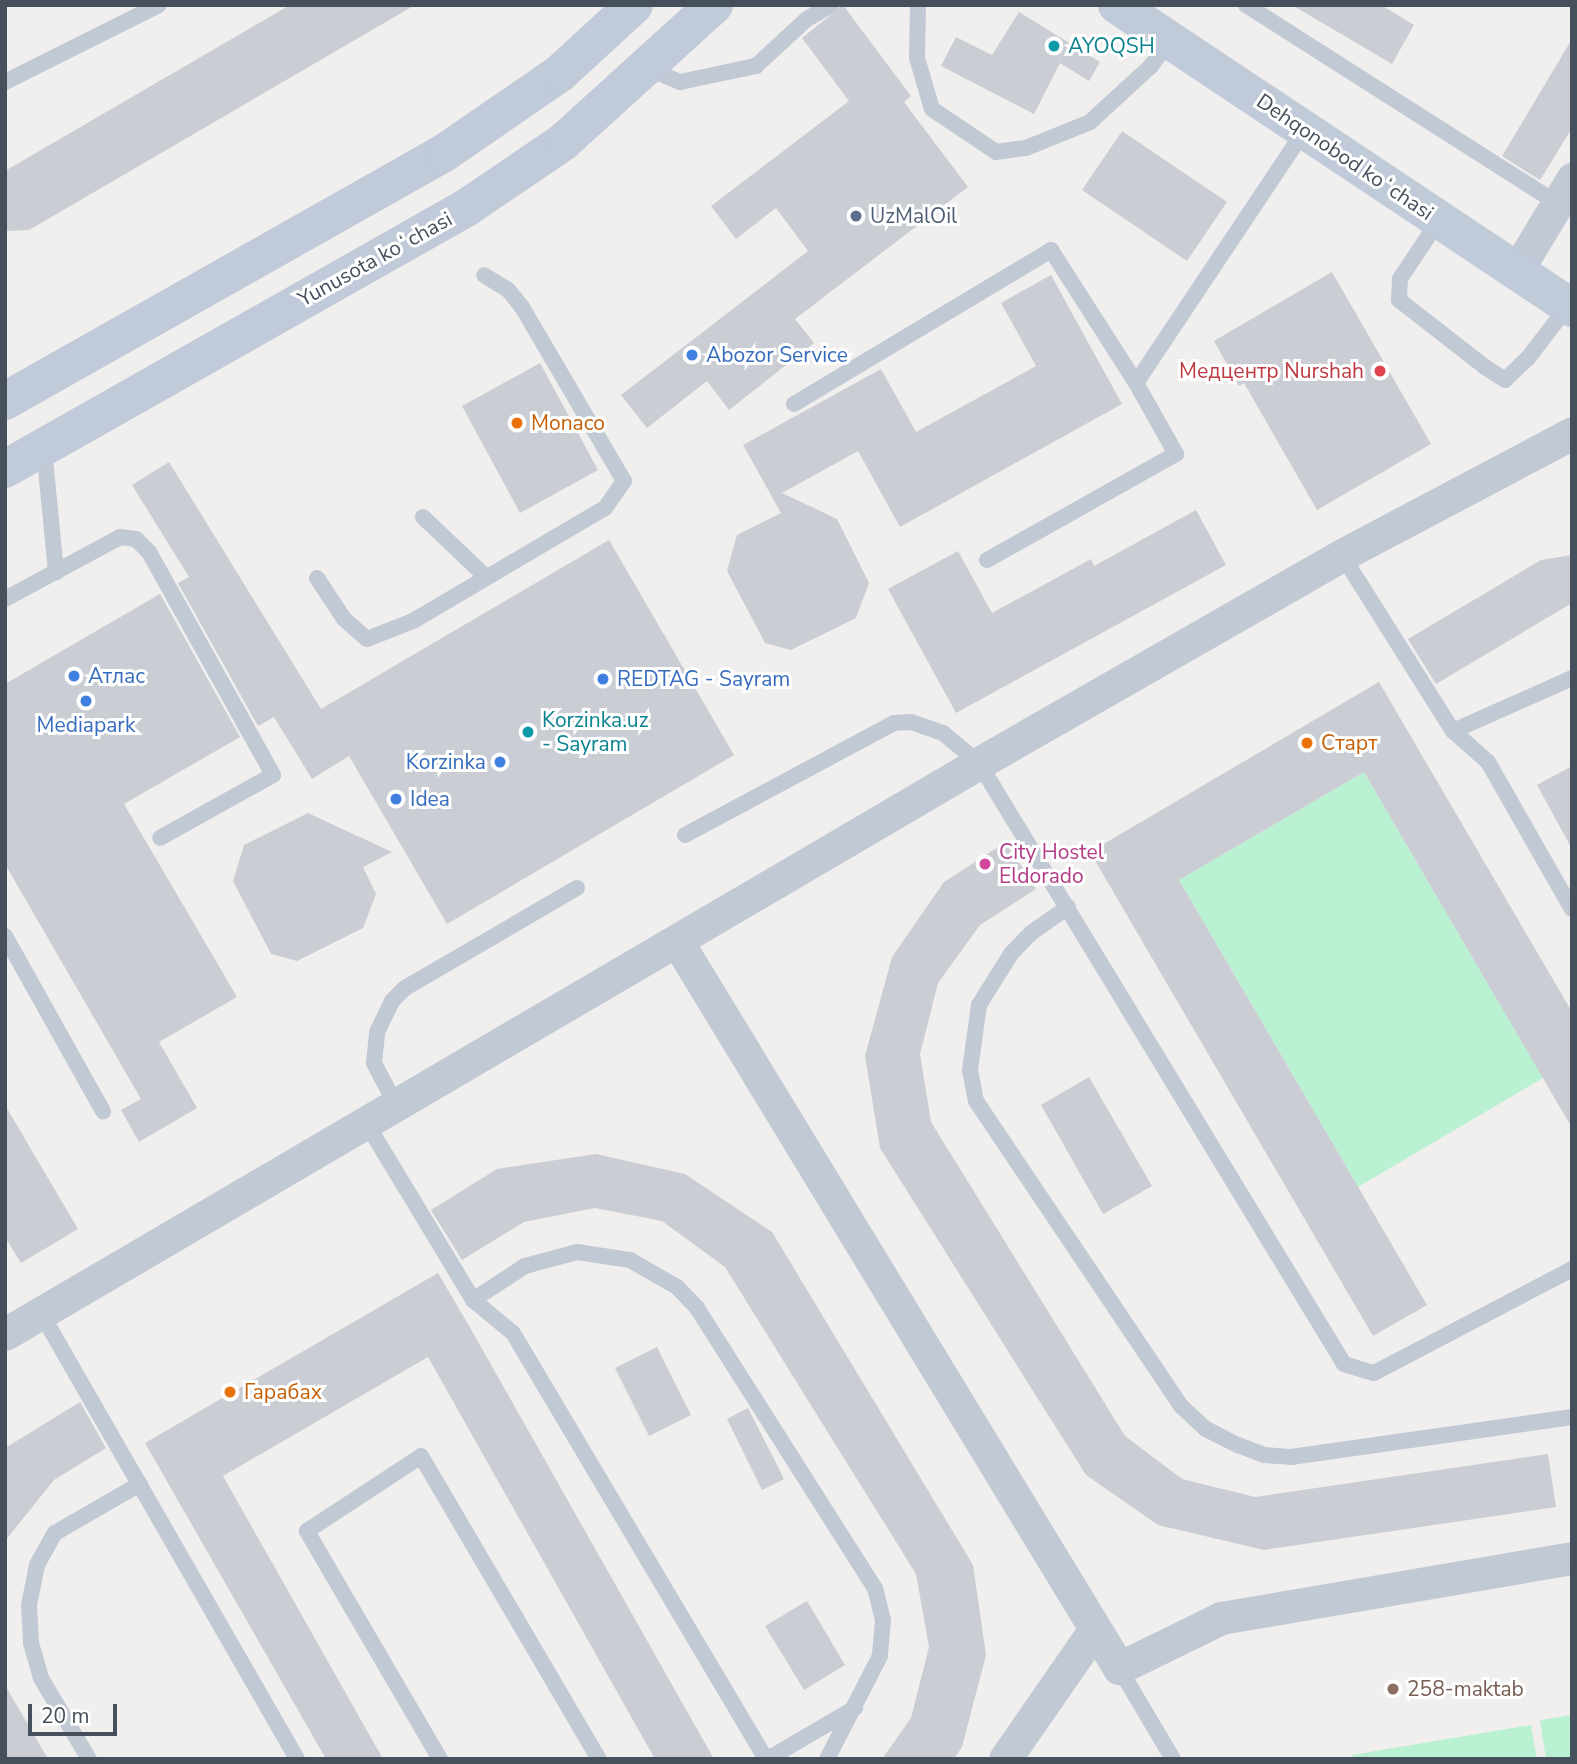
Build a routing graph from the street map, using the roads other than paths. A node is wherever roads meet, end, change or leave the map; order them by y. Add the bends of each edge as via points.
1 (159, 5) edge
2 (634, 5) edge
3 (714, 5) edge
4 (831, 5) edge
5 (918, 5) edge
6 (1117, 5) edge
7 (1246, 5) edge
8 (1170, 40) junction
9 (648, 68) junction
10 (5, 82) edge
11 (1305, 130) junction
12 (1567, 198) edge
13 (1439, 220) junction
14 (1517, 272) junction
15 (484, 275) dead end
16 (1570, 307) edge
17 (1136, 383) junction
18 (5, 401) edge
19 (793, 404) dead end
20 (1572, 433) edge
21 (44, 447) junction
22 (5, 469) edge
23 (424, 517) dead end
24 (1342, 555) junction
25 (987, 559) dead end
26 (56, 572) junction
27 (485, 576) junction
28 (317, 578) dead end
29 (5, 599) edge
30 (1572, 678) edge
31 (1453, 731) junction
32 (979, 763) junction
33 (685, 835) dead end
34 (160, 838) dead end
35 (577, 888) dead end
36 (1068, 907) junction
37 (1572, 909) edge
38 (5, 936) edge
39 (677, 941) junction
40 (397, 1107) junction
41 (103, 1111) dead end
42 (367, 1124) junction
43 (1572, 1269) edge
44 (473, 1300) junction
45 (41, 1313) junction
46 (5, 1334) edge
47 (1572, 1417) edge
48 (140, 1484) junction
49 (1572, 1558) edge
50 (1095, 1629) junction
51 (1119, 1668) junction
52 (855, 1708) junction
53 (89, 1759) edge
54 (297, 1759) edge
55 (440, 1759) edge
56 (599, 1759) edge
57 (767, 1759) edge
58 (828, 1759) edge
59 (1005, 1759) edge
60 (1173, 1759) edge

1 - 10 lane
2 - 18 main road via 559,74 444,153
3 - 9 main road, Yunusota koʻchasi
4 - 9 lane via 807,19 756,66 680,82
5 - 8 lane via 917,58 932,109 996,152 1026,148 1090,122 1151,66
6 - 8 main road, Dehqonobod koʻchasi
7 - 12 lane
8 - 11 main road, Dehqonobod koʻchasi
9 - 21 main road, Yunusota koʻchasi via 563,142 466,208
11 - 13 main road, Dehqonobod koʻchasi
11 - 17 lane
12 - 14 street
13 - 14 main road, Dehqonobod koʻchasi
13 - 16 lane via 1400,279 1399,300 1485,367 1505,380
14 - 16 main road, Dehqonobod koʻchasi
15 - 27 lane via 508,290 522,307 624,481 606,508
17 - 19 lane via 1051,250
17 - 25 lane via 1176,454
20 - 24 street
21 - 22 main road, Yunusota koʻchasi
21 - 26 lane
23 - 27 lane
24 - 31 lane
24 - 32 street
26 - 29 lane
26 - 34 lane via 120,537 136,539 149,552 270,767 273,775 263,783
27 - 28 lane via 413,621 367,639 344,619
30 - 31 lane
31 - 37 lane via 1488,762
32 - 33 lane via 943,733 911,722 894,723
32 - 36 lane
32 - 39 street
35 - 40 lane via 405,988 392,1001 377,1032 374,1063
36 - 43 lane via 1344,1364 1374,1373
36 - 47 lane via 1031,933 993,977 979,1005 971,1070 976,1101 1181,1406 1206,1429 1238,1445 1264,1455 1291,1457
38 - 41 lane
39 - 40 street
39 - 50 street
40 - 42 street
42 - 44 lane
42 - 45 street
44 - 52 lane via 525,1266 577,1252 631,1260 677,1287 697,1308 875,1588 883,1620 880,1656
44 - 57 lane via 513,1334
45 - 46 street
45 - 48 lane
48 - 53 lane via 55,1533 37,1565 31,1642 41,1678
48 - 54 lane
49 - 51 street via 1220,1618
50 - 51 street
50 - 59 street
51 - 60 lane
52 - 57 lane
52 - 58 lane
55 - 56 lane via 307,1531 421,1456

